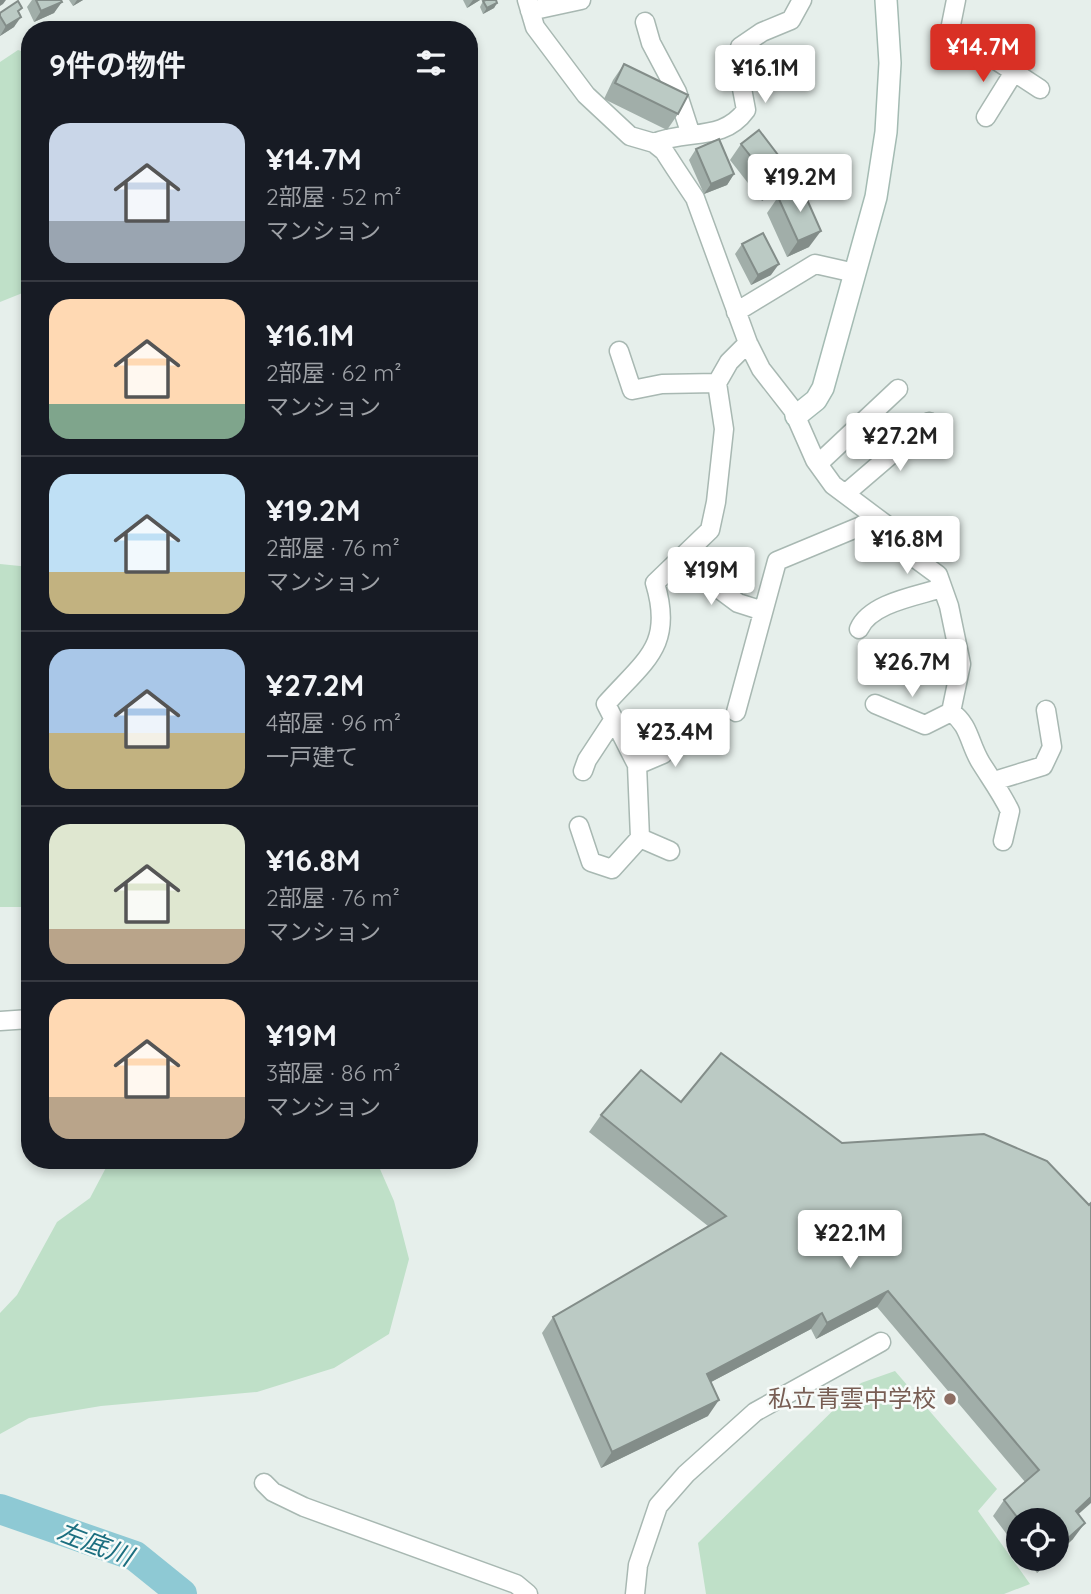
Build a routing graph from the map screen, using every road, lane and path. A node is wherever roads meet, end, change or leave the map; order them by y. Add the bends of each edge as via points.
1 (581, 0) edge
2 (802, 0) edge
3 (886, 0) edge
4 (956, 0) edge
5 (529, 5) edge
6 (645, 22) dead end
7 (950, 30) junction
8 (945, 55) dead end
9 (1014, 72) junction
10 (1040, 89) dead end
11 (985, 117) dead end
12 (690, 132) junction
13 (654, 144) junction
14 (855, 273) junction
15 (736, 312) junction
16 (748, 343) junction
17 (619, 351) dead end
18 (717, 383) junction
19 (898, 389) dead end
20 (796, 416) junction
21 (929, 422) dead end
22 (818, 464) junction
23 (845, 494) junction
24 (878, 519) junction
25 (680, 560) junction
26 (942, 587) junction
27 (763, 611) junction
28 (859, 629) dead end
29 (875, 704) dead end
30 (1046, 710) dead end
31 (736, 712) dead end
32 (951, 712) junction
33 (614, 719) junction
34 (678, 731) dead end
35 (638, 765) junction
36 (583, 771) dead end
37 (995, 780) junction
38 (579, 826) dead end
39 (640, 838) junction
40 (1003, 841) dead end
41 (670, 851) dead end
42 (21, 1020) edge
43 (0, 1021) edge
44 (881, 1342) dead end
45 (264, 1483) dead end
46 (528, 1594) edge
47 (635, 1594) edge

1 - 5 street
2 - 12 street via 791,20 740,47 737,62 746,110 739,120 717,132
3 - 14 street via 890,63 886,132 876,197
4 - 7 street
5 - 13 street via 535,27 586,95 630,136
6 - 12 street
7 - 8 street
7 - 9 street
9 - 10 street
9 - 11 street
12 - 13 street
13 - 15 street via 664,151 695,198
14 - 15 street via 815,264
14 - 20 street via 823,388
15 - 16 street
16 - 18 street
16 - 20 street
17 - 18 street via 632,390 662,384
18 - 25 street via 724,429 716,502 710,530
19 - 22 street
20 - 22 street
21 - 23 street
22 - 23 street
23 - 24 street
24 - 26 street via 904,550 937,575
24 - 27 street via 777,561
25 - 27 street via 738,603
25 - 33 street via 655,583 664,611 658,645 606,704
26 - 28 street via 876,611
26 - 32 street via 961,664
27 - 31 street
29 - 32 street via 925,725
30 - 37 street via 1052,747 1043,766
32 - 37 street via 963,720 980,762
33 - 35 street
33 - 36 street
34 - 35 street via 663,754
35 - 39 street
37 - 40 street via 1010,811
38 - 39 street via 591,862 612,869
39 - 41 street
42 - 43 street
44 - 47 street via 755,1412 686,1474 658,1506 638,1565
45 - 46 street via 304,1507 516,1584

